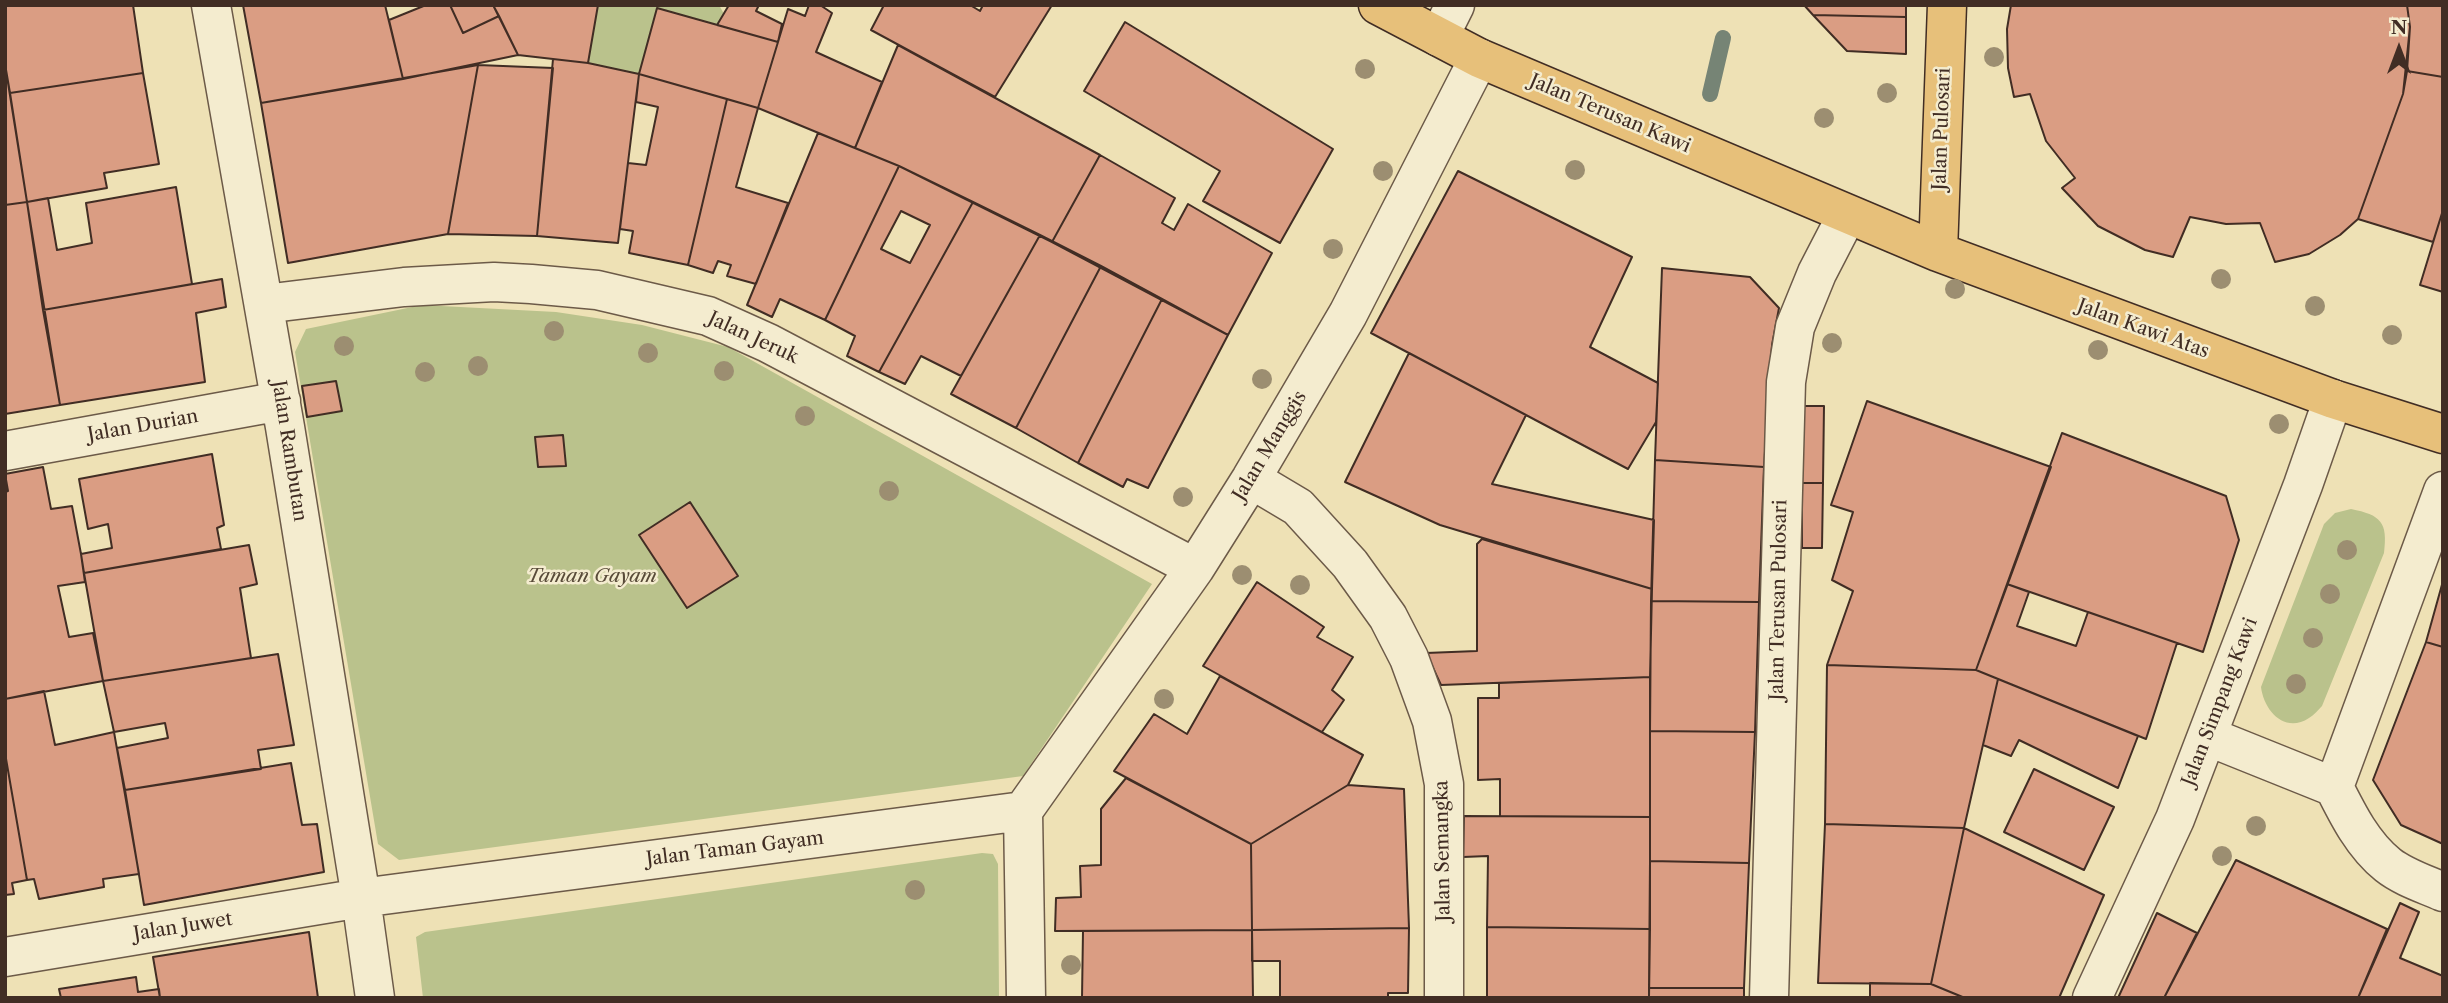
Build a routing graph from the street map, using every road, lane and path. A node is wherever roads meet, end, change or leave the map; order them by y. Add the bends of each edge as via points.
1 (211, 5) edge
2 (1378, 5) edge
3 (1947, 5) edge
4 (1447, 21) edge
5 (1479, 58) junction
6 (1847, 215) junction
7 (1938, 252) junction
8 (264, 304) junction
9 (2333, 399) junction
10 (281, 401) junction
11 (2443, 434) edge
12 (5, 452) edge
13 (1251, 479) junction
14 (2443, 491) edge
15 (1195, 568) junction
16 (2207, 736) junction
17 (2334, 787) junction
18 (1023, 811) junction
19 (2443, 892) edge
20 (361, 898) junction
21 (5, 957) edge
22 (375, 998) edge
23 (1026, 998) edge
24 (1444, 998) edge
25 (1769, 998) edge
26 (2092, 998) edge

1 - 8 street, Jalan Rambutan
2 - 4 main road, Jalan Terusan Kawi
3 - 7 main road, Jalan Pulosari
4 - 5 main road, Jalan Terusan Kawi
5 - 6 main road, Jalan Terusan Kawi
5 - 13 street, Jalan Manggis via 1348,314
6 - 7 main road, Jalan Kawi Atas
6 - 25 street, Jalan Terusan Pulosari via 1795,327 1786,382
7 - 9 main road, Jalan Kawi Atas
8 - 10 street, Jalan Rambutan
8 - 15 street, Jalan Jeruk via 404,287 494,282 597,290 708,316 768,342
9 - 11 main road, Jalan Kawi Atas
9 - 16 street, Jalan Simpang Kawi
10 - 12 street, Jalan Durian
10 - 20 street, Jalan Rambutan
13 - 15 street, Jalan Manggis
13 - 24 street, Jalan Semangka via 1298,507 1350,564 1388,617 1409,658 1432,721 1444,784
14 - 17 street
15 - 18 street, Jalan Manggis
16 - 17 street
16 - 26 street, Jalan Simpang Kawi via 2175,819
17 - 19 street via 2363,839 2387,864
18 - 20 street, Jalan Taman Gayam
18 - 23 street
20 - 21 street, Jalan Juwet
20 - 22 street

